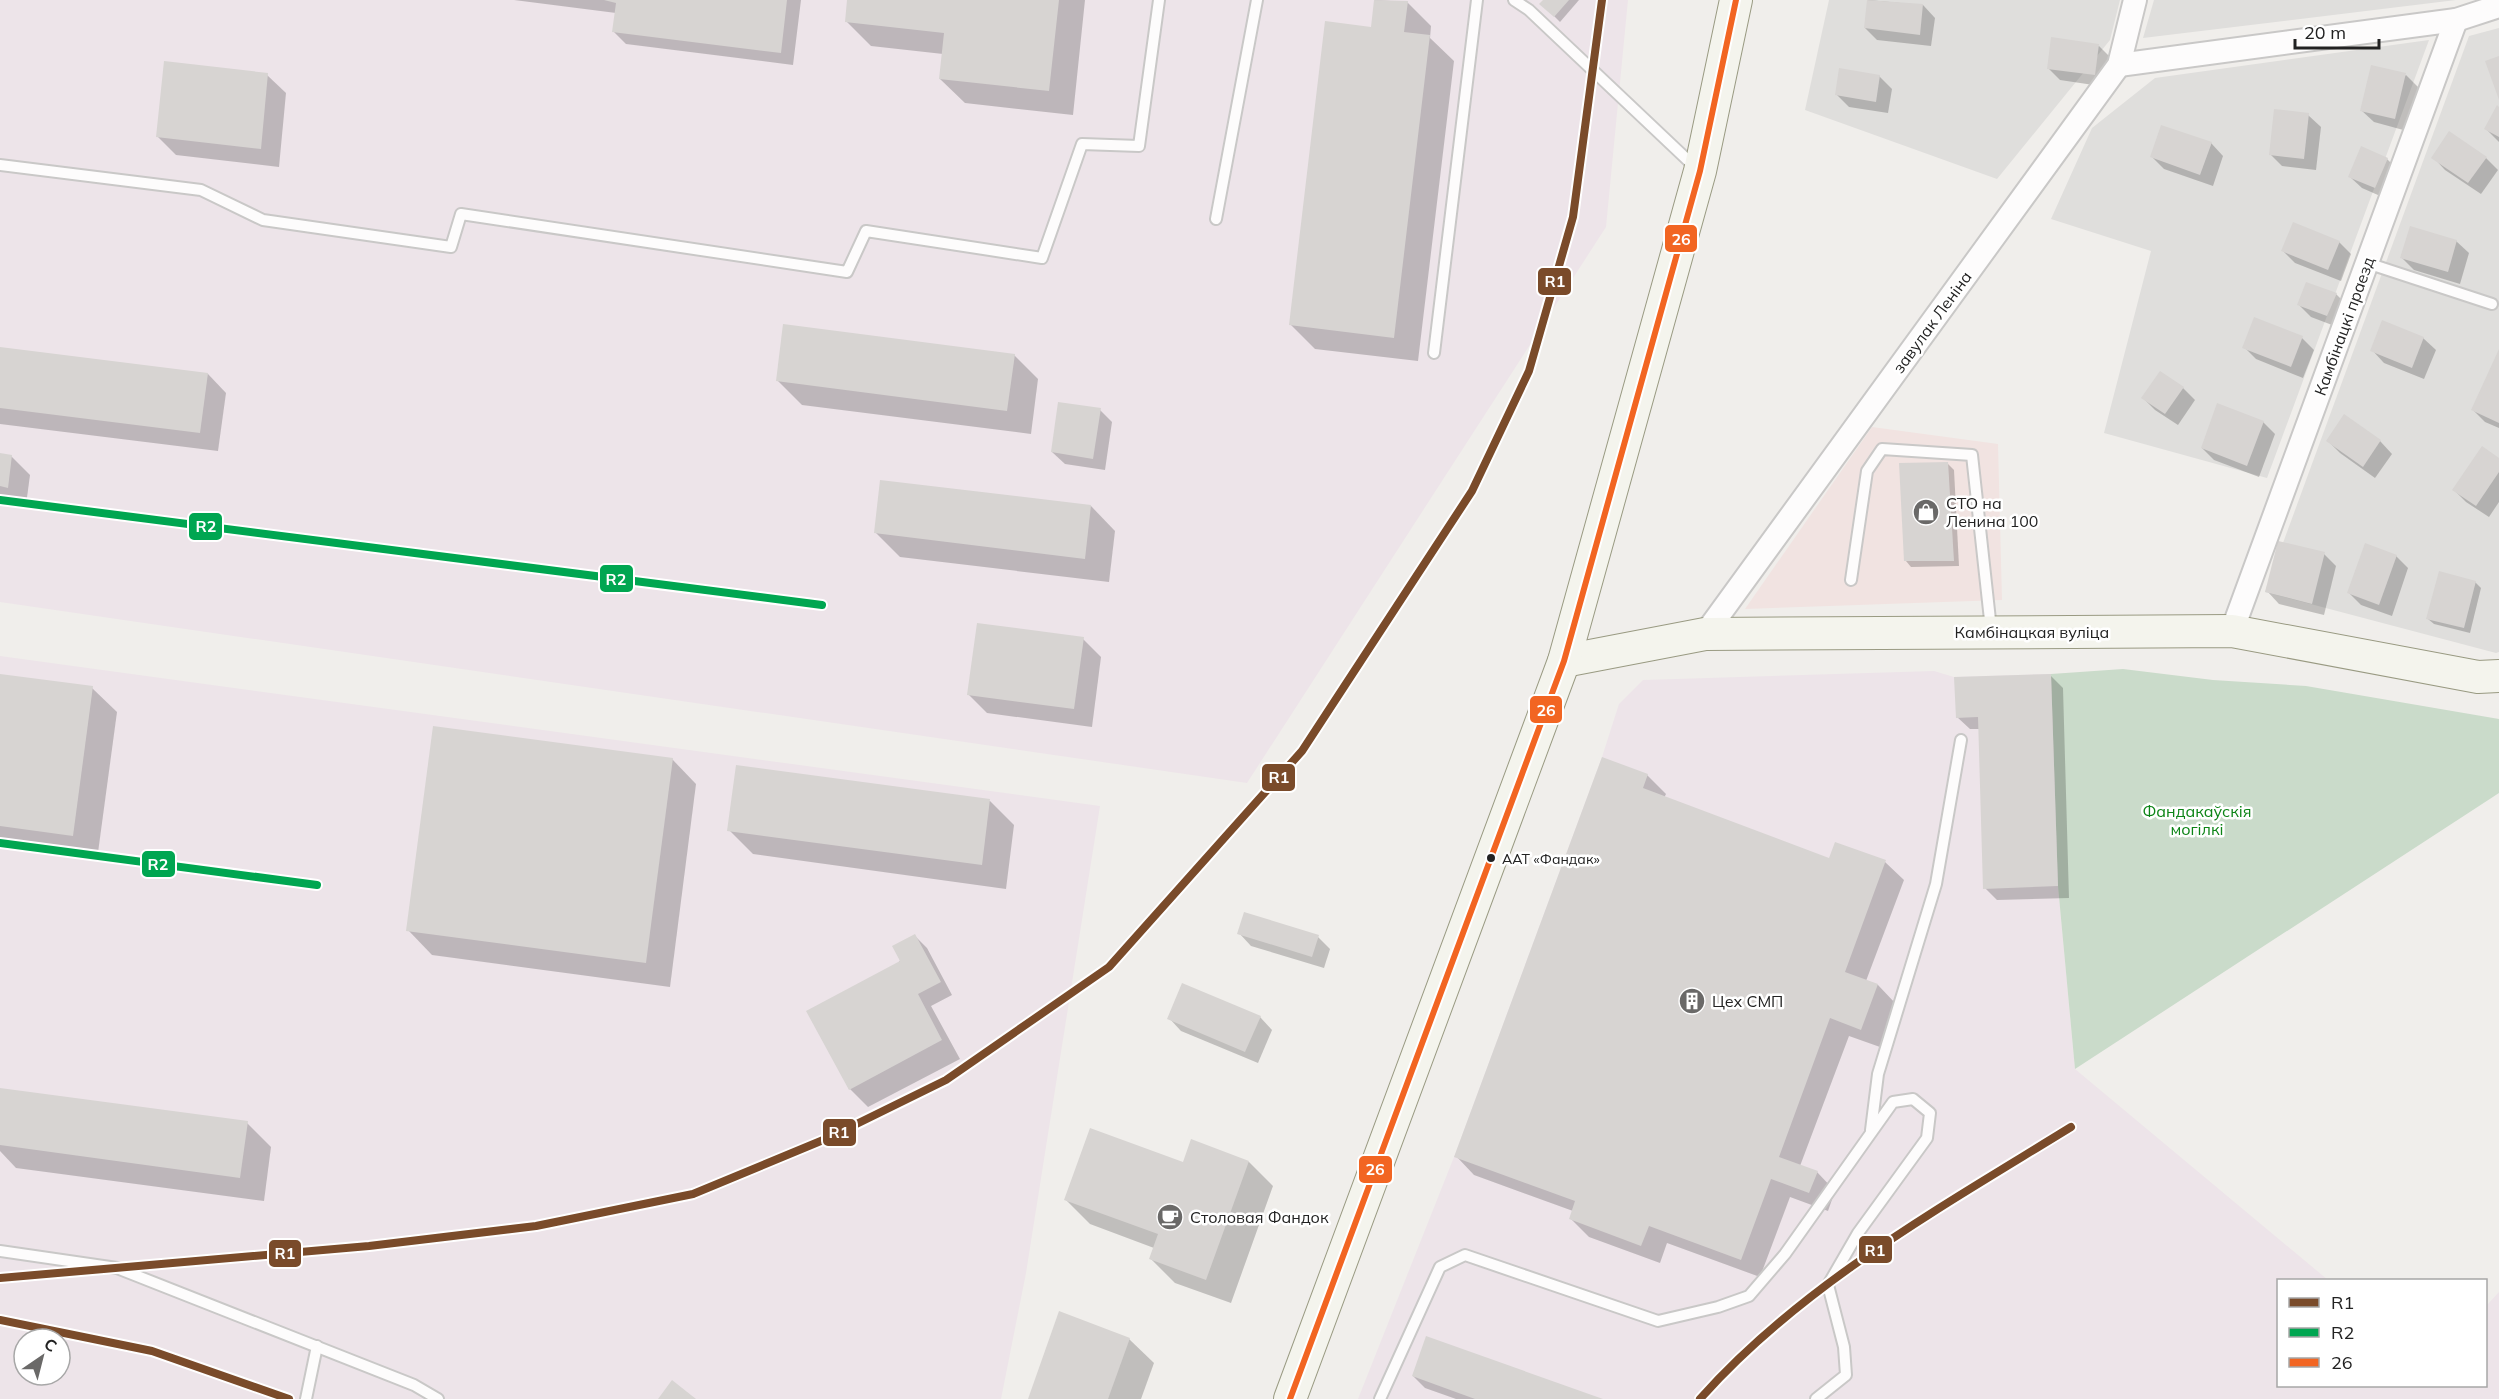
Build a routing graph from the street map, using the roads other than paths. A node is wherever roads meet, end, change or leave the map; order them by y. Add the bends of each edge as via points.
1 (1159, 0) edge
2 (1257, 0) edge
3 (1477, 0) edge
4 (1514, 0) edge
5 (1736, 0) edge
6 (2135, 0) edge
7 (2499, 6) edge
8 (2456, 20) junction
9 (2119, 65) junction
10 (0, 165) edge
11 (1700, 171) junction
12 (1216, 219) dead end
13 (2367, 263) junction
14 (2492, 304) dead end
15 (1434, 353) dead end
16 (1851, 580) dead end
17 (2232, 631) junction
18 (1991, 633) junction
19 (1705, 634) junction
20 (1564, 661) junction
21 (2499, 676) edge
22 (1961, 740) dead end
23 (1871, 1133) junction
24 (0, 1251) edge
25 (316, 1346) junction
26 (306, 1399) edge
27 (438, 1399) edge
28 (1290, 1399) edge
29 (1380, 1399) edge
30 (1816, 1399) edge

1 - 10 lane via 1139,146 1082,144 1042,258 866,231 847,272 461,214 451,247 263,220 201,190
2 - 12 lane
3 - 15 lane
4 - 11 lane
5 - 11 main road
6 - 9 street, завулак Леніна
7 - 8 street
8 - 9 street
8 - 13 street, Камбінацкі праезд
9 - 19 street, завулак Леніна
11 - 20 main road
13 - 14 lane
13 - 17 street, Камбінацкі праезд
16 - 18 lane via 1867,471 1882,448 1972,455
17 - 18 main road, Камбінацкая вуліца
17 - 21 main road, Камбінацкая вуліца via 2478,678
18 - 19 main road, Камбінацкая вуліца
19 - 20 main road, Камбінацкая вуліца
20 - 28 main road
22 - 23 lane via 1936,884 1878,1074
23 - 29 lane via 1785,1254 1749,1296 1718,1307 1658,1321 1465,1255 1440,1267
23 - 30 lane via 1893,1102 1913,1099 1930,1113 1927,1138 1858,1233 1828,1285 1844,1347 1846,1375
24 - 25 lane via 117,1268
25 - 26 lane
25 - 27 lane via 414,1385

